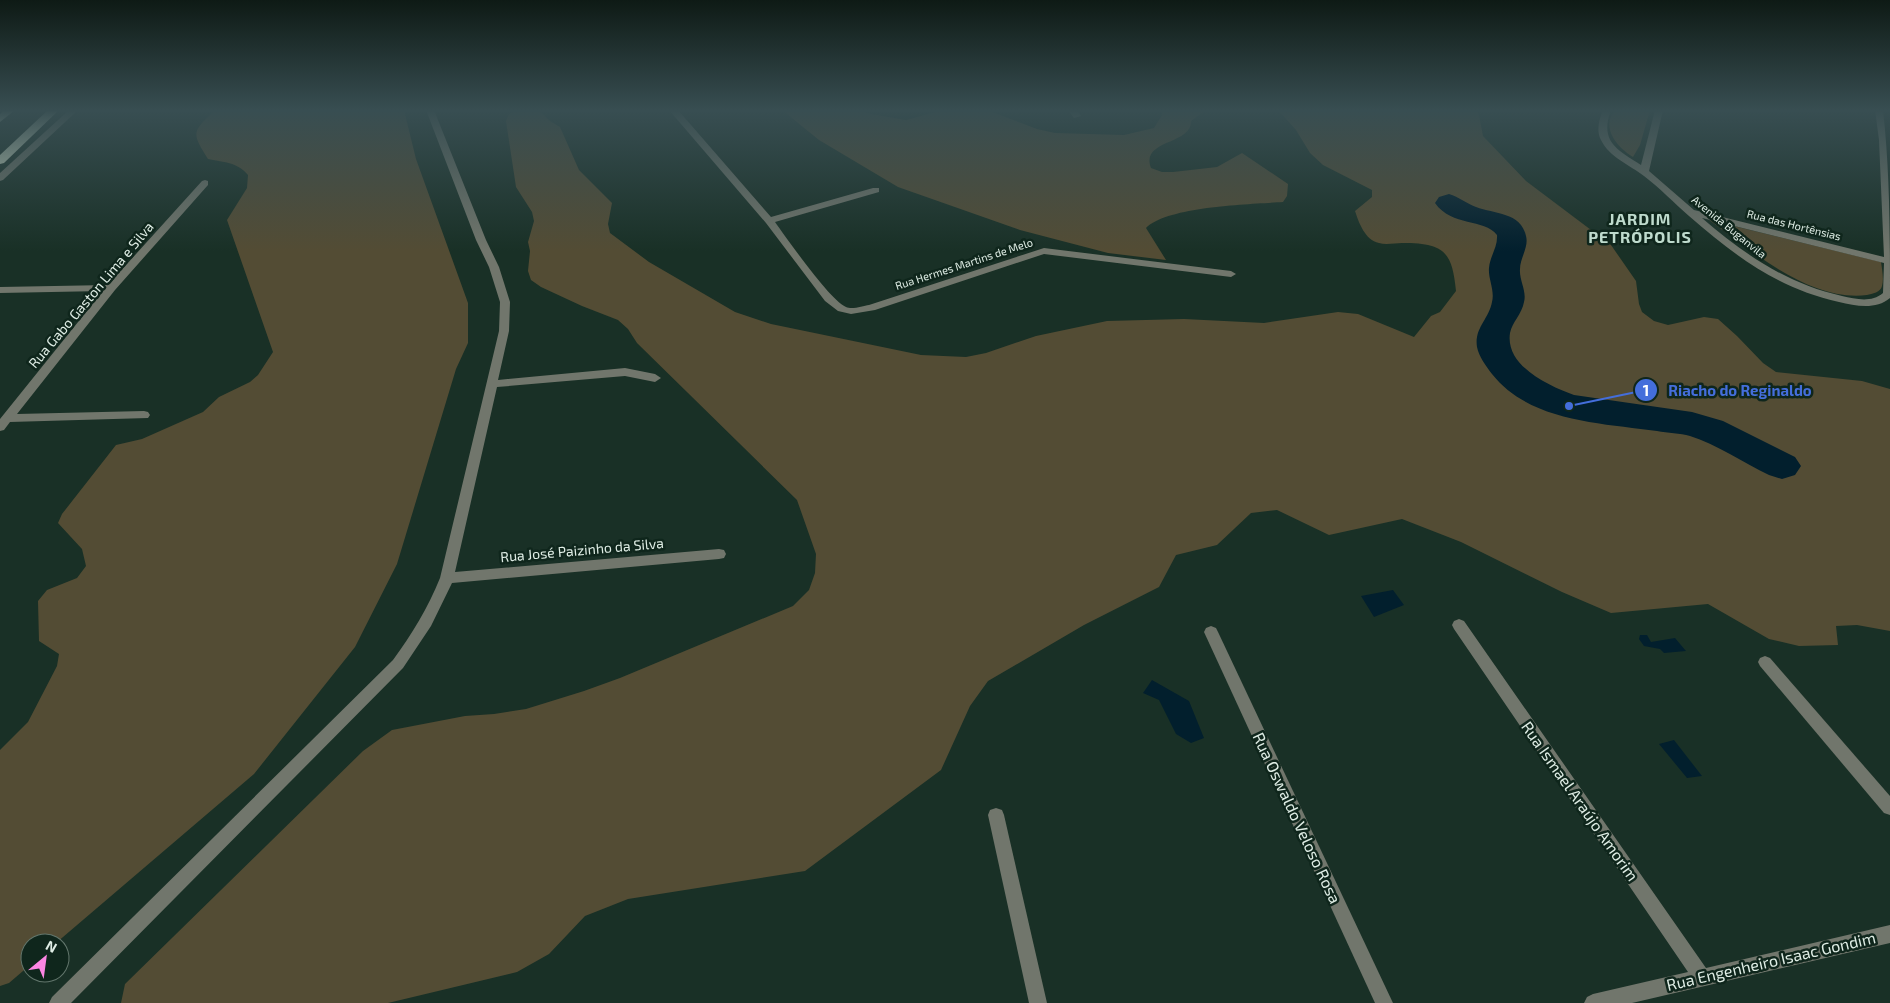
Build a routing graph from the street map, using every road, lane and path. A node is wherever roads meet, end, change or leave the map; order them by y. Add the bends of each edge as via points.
1 (23, 157) edge
2 (449, 157) edge
3 (714, 157) edge
4 (1622, 157) edge
5 (1648, 157) edge
6 (1884, 157) edge
7 (1644, 172) junction
8 (0, 178) edge
9 (206, 183) dead end
10 (876, 190) dead end
11 (1693, 213) junction
12 (769, 220) junction
13 (1889, 261) edge
14 (1231, 274) dead end
15 (111, 288) junction
16 (0, 290) edge
17 (655, 378) dead end
18 (493, 384) junction
19 (144, 415) dead end
20 (4, 422) edge
21 (719, 554) dead end
22 (447, 578) junction
23 (1459, 625) dead end
24 (1211, 632) dead end
25 (1765, 662) dead end
26 (1890, 808) edge
27 (996, 815) dead end
28 (1890, 934) edge
29 (1702, 977) junction
30 (58, 1003) edge
31 (1038, 1003) edge
32 (1384, 1003) edge
33 (1593, 1003) edge

1 - 8 street
2 - 18 street via 494,267 504,302 504,331
3 - 12 street
4 - 7 street, Avenida Buganvila
5 - 7 street
6 - 13 street
7 - 11 street, Avenida Buganvila
9 - 15 street, Rua Gabo Gaston Lima e Silva
10 - 12 street
11 - 13 street, Rua das Hortênsias
11 - 13 street, Avenida Buganvila via 1762,270 1790,284 1835,299 1862,303 1884,298 1888,294
12 - 14 street, Rua Hermes Martins de Melo via 829,299 842,309 851,311 871,308 1044,251
15 - 16 street
15 - 20 street, Rua Gabo Gaston Lima e Silva
17 - 18 street via 625,372
18 - 22 street
19 - 20 street
21 - 22 street, Rua José Paizinho da Silva
22 - 30 street via 428,622 398,664
23 - 29 street, Rua Ismael Araújo Amorim
24 - 32 street, Rua Oswaldo Veloso Rosa
25 - 26 street
27 - 31 street
28 - 29 street, Rua Engenheiro Isaac Gondim
29 - 33 street, Rua Engenheiro Isaac Gondim

